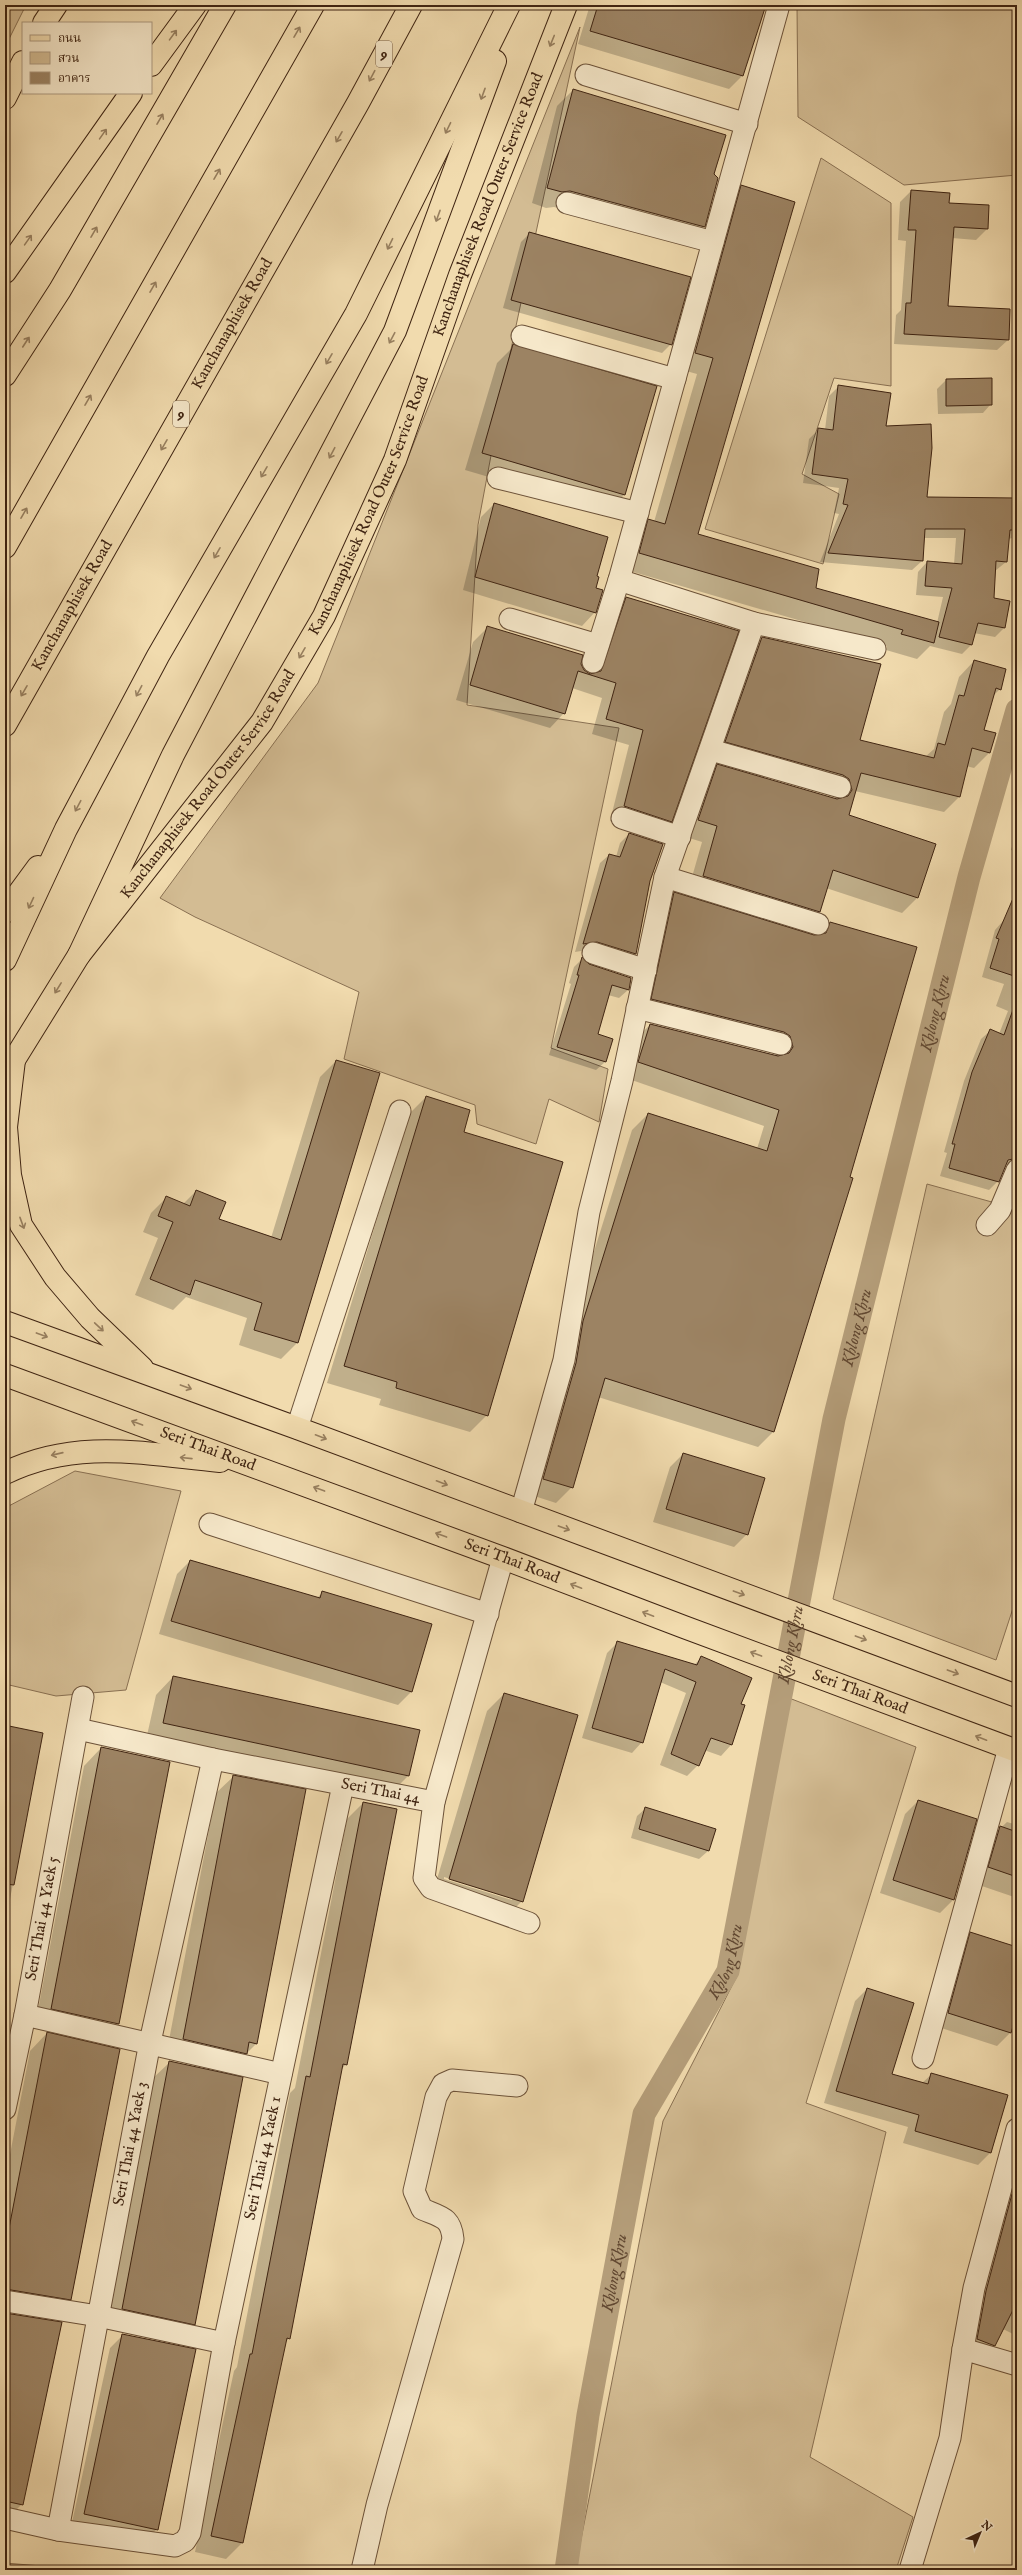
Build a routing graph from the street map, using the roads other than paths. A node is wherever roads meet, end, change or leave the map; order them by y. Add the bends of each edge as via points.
1 (56, 5) edge
2 (195, 5) edge
3 (225, 5) edge
4 (313, 5) edge
5 (411, 5) edge
6 (509, 5) edge
7 (516, 5) edge
8 (566, 5) edge
9 (779, 5) edge
10 (45, 22) edge
11 (22, 64) edge
12 (152, 64) edge
13 (586, 74) dead end
14 (131, 94) edge
15 (5, 98) edge
16 (747, 124) junction
17 (567, 203) dead end
18 (713, 242) junction
19 (5, 272) edge
20 (522, 336) dead end
21 (5, 375) edge
22 (675, 379) junction
23 (498, 478) dead end
24 (638, 513) junction
25 (5, 547) edge
26 (619, 580) junction
27 (510, 620) dead end
28 (754, 623) junction
29 (875, 649) dead end
30 (5, 725) edge
31 (711, 750) junction
32 (840, 786) dead end
33 (622, 818) dead end
34 (66, 829) junction
35 (680, 837) junction
36 (665, 877) junction
37 (5, 912) edge
38 (818, 924) dead end
39 (593, 954) dead end
40 (79, 955) junction
41 (5, 960) edge
42 (646, 970) junction
43 (638, 1008) junction
44 (781, 1044) dead end
45 (10, 1066) edge
46 (400, 1111) dead end
47 (1017, 1170) edge
48 (988, 1225) dead end
49 (5, 1322) edge
50 (149, 1374) junction
51 (5, 1375) edge
52 (297, 1428) junction
53 (253, 1465) junction
54 (5, 1472) edge
55 (521, 1512) junction
56 (210, 1524) dead end
57 (503, 1558) junction
58 (488, 1614) junction
59 (1017, 1696) edge
60 (83, 1697) dead end
61 (78, 1729) junction
62 (1013, 1750) edge
63 (213, 1759) junction
64 (343, 1786) junction
65 (434, 1802) junction
66 (529, 1923) dead end
67 (25, 2016) junction
68 (150, 2042) junction
69 (923, 2058) dead end
70 (281, 2074) junction
71 (517, 2086) dead end
72 (5, 2109) edge
73 (1017, 2129) edge
74 (5, 2301) edge
75 (98, 2316) junction
76 (224, 2343) junction
77 (963, 2349) junction
78 (1017, 2365) edge
79 (5, 2518) edge
80 (58, 2530) junction
81 (362, 2570) edge
82 (910, 2570) edge

1 - 10 main road
12 -> 2 main road
21 -> 3 main road via 60,290
25 -> 4 main road
5 -> 30 main road, Kanchanaphisek Road / 9
6 -> 34 main road via 356,314 158,656
7 -> 40 main road via 395,331 173,756
8 -> 40 main road, Kanchanaphisek Road Outer Service Road via 460,275 395,460 324,616 262,722
9 - 16 street
11 - 15 main road
13 - 16 street
19 -> 14 main road
16 - 18 street
17 - 18 street
18 - 22 street
20 - 22 street
22 - 24 street
23 - 24 street
24 - 26 street
26 - 27 street via 596,653
26 - 28 street
28 - 29 street
28 - 31 street
31 - 32 street
31 - 35 street
33 - 35 street
34 - 37 main road
34 -> 41 main road
35 - 36 street
36 - 38 street
36 - 42 street
39 - 42 street
40 -> 45 main road
42 - 43 street
43 - 44 street
43 - 55 street via 589,1212 564,1360
45 -> 50 main road via 6,1127 10,1175 21,1225 55,1277 90,1318
46 - 52 street
47 - 48 street via 1000,1210
49 -> 50 main road
50 -> 52 main road
53 -> 51 main road, Seri Thai Road
52 -> 55 main road
53 -> 54 main road via 119,1451 70,1451 29,1461
57 -> 53 main road, Seri Thai Road
55 -> 59 main road
56 - 58 street
57 - 58 street, Seri Thai 44
62 -> 57 main road, Seri Thai Road
58 - 65 street, Seri Thai 44
60 - 61 street, Seri Thai 44 Yaek 5
61 - 63 street, Seri Thai 44
61 - 67 street, Seri Thai 44 Yaek 5
62 - 69 street
63 - 64 street, Seri Thai 44
63 - 68 street, Seri Thai 44 Yaek 3
64 - 65 street, Seri Thai 44
64 - 70 street, Seri Thai 44 Yaek 1
65 - 66 street via 424,1878 431,1888
67 - 68 street
67 - 72 street, Seri Thai 44 Yaek 5
68 - 70 street
68 - 75 street, Seri Thai 44 Yaek 3
70 - 76 street, Seri Thai 44 Yaek 1
71 - 81 street via 452,2080 443,2084 436,2097 414,2191 422,2209 447,2220 452,2228 453,2239 377,2505
73 - 77 street via 974,2288
74 - 75 street
75 - 76 street
75 - 80 street, Seri Thai 44 Yaek 3
76 - 80 street, Seri Thai 44 Yaek 1 via 190,2533 185,2541 175,2546
77 - 78 street
77 - 82 street via 950,2438
79 - 80 street

